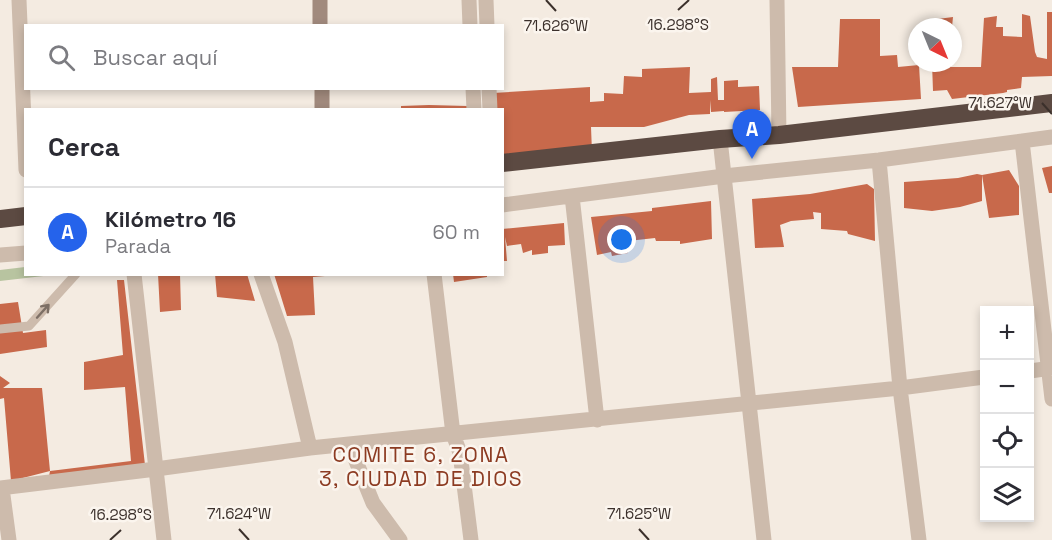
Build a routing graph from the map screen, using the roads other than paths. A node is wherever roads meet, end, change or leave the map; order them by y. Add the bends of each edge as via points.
1 (19, 0) edge
2 (320, 0) edge
3 (469, 0) edge
4 (486, 0) edge
5 (777, 0) edge
6 (320, 24) edge
7 (470, 24) edge
8 (487, 24) edge
9 (322, 90) edge
10 (473, 90) edge
11 (489, 90) edge
12 (1052, 103) edge
13 (322, 108) edge
14 (474, 108) edge
15 (490, 108) edge
16 (24, 121) edge
17 (779, 135) junction
18 (1052, 137) edge
19 (720, 139) junction
20 (1022, 141) junction
21 (879, 160) junction
22 (504, 163) edge
23 (724, 176) junction
24 (572, 196) junction
25 (504, 205) edge
26 (24, 216) edge
27 (0, 219) edge
28 (24, 253) edge
29 (0, 255) edge
30 (74, 276) edge
31 (134, 276) edge
32 (262, 276) edge
33 (434, 276) edge
34 (0, 329) edge
35 (1050, 368) edge
36 (1034, 370) edge
37 (980, 378) edge
38 (900, 388) junction
39 (1052, 399) edge
40 (750, 403) junction
41 (597, 420) junction
42 (453, 434) junction
43 (349, 444) junction
44 (310, 448) junction
45 (156, 469) junction
46 (1, 488) edge
47 (9, 540) edge
48 (164, 540) edge
49 (400, 540) edge
50 (471, 540) edge
51 (764, 540) edge
52 (919, 540) edge

1 - 16 street
2 - 6 main road
3 - 7 street
4 - 8 street
5 - 17 street
9 - 13 main road
10 - 14 street
11 - 15 street
12 - 17 highway
17 - 19 highway
18 - 20 street
19 - 22 highway
19 - 23 street
20 - 21 street
20 - 35 street
21 - 23 street
21 - 38 street
23 - 24 street
23 - 40 street
24 - 25 street
24 - 41 street
26 - 27 highway
28 - 29 street
34 -> 30 lane via 29,326
31 - 45 street
32 - 44 street via 285,342
33 - 42 street
35 - 36 street
35 - 39 street
37 - 38 street
38 - 40 street
38 - 52 street
40 - 41 street
40 - 51 street
41 - 42 street
42 - 43 street
42 - 50 street via 460,453
43 - 44 street
43 - 49 street via 373,503
44 - 45 street
45 - 46 street
45 - 48 street
46 - 47 street

